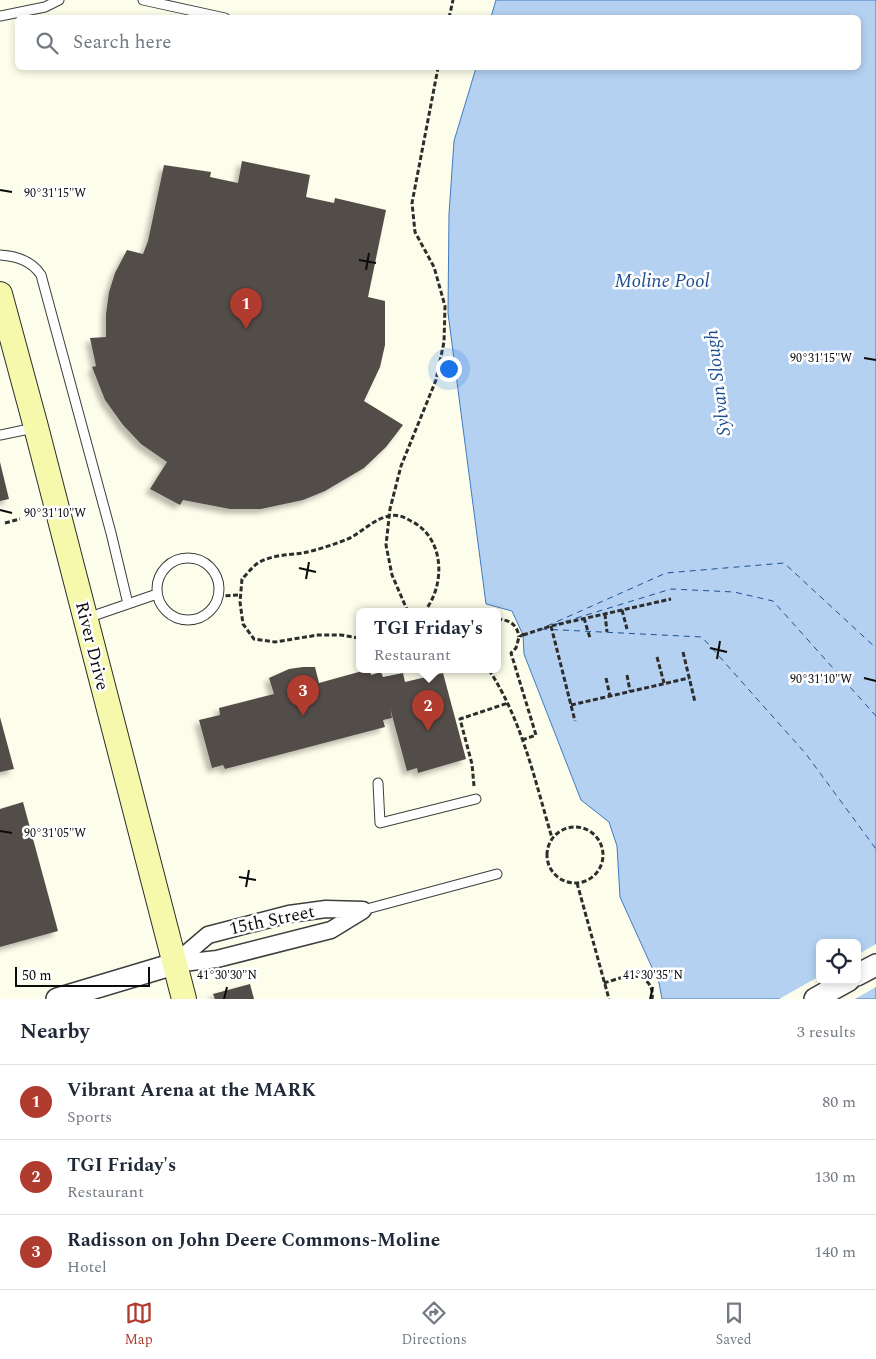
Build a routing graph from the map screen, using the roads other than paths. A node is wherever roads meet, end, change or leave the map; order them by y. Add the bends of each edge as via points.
1 (59, 0) edge
2 (143, 0) edge
3 (211, 15) edge
4 (0, 16) edge
5 (0, 255) edge
6 (0, 294) edge
7 (36, 427) junction
8 (0, 435) edge
9 (158, 594) junction
10 (128, 604) junction
11 (85, 618) junction
12 (378, 783) dead end
13 (476, 799) road end
14 (497, 874) dead end
15 (363, 910) junction
16 (174, 964) junction
17 (876, 965) edge
18 (861, 973) edge
19 (841, 984) edge
20 (57, 999) edge
21 (184, 999) edge
22 (815, 999) edge

1 - 4 lane via 45,7
2 - 3 lane
5 - 10 lane via 21,259 36,268 40,275
6 - 7 main road, River Drive
7 - 8 lane
7 - 11 main road, River Drive
9 - 9 lane via 161,573 182,558 203,561 218,579 214,606 197,618 173,616 164,609
9 - 10 lane
10 - 11 lane
11 - 16 main road, River Drive
12 - 13 lane via 380,822
14 - 15 lane
15 - 16 street, 15th Street via 331,930 216,959
15 - 16 street, 15th Street via 326,909 289,914 208,935
16 - 20 street, 15th Street
16 - 21 main road, River Drive
17 - 18 street
19 - 22 street

